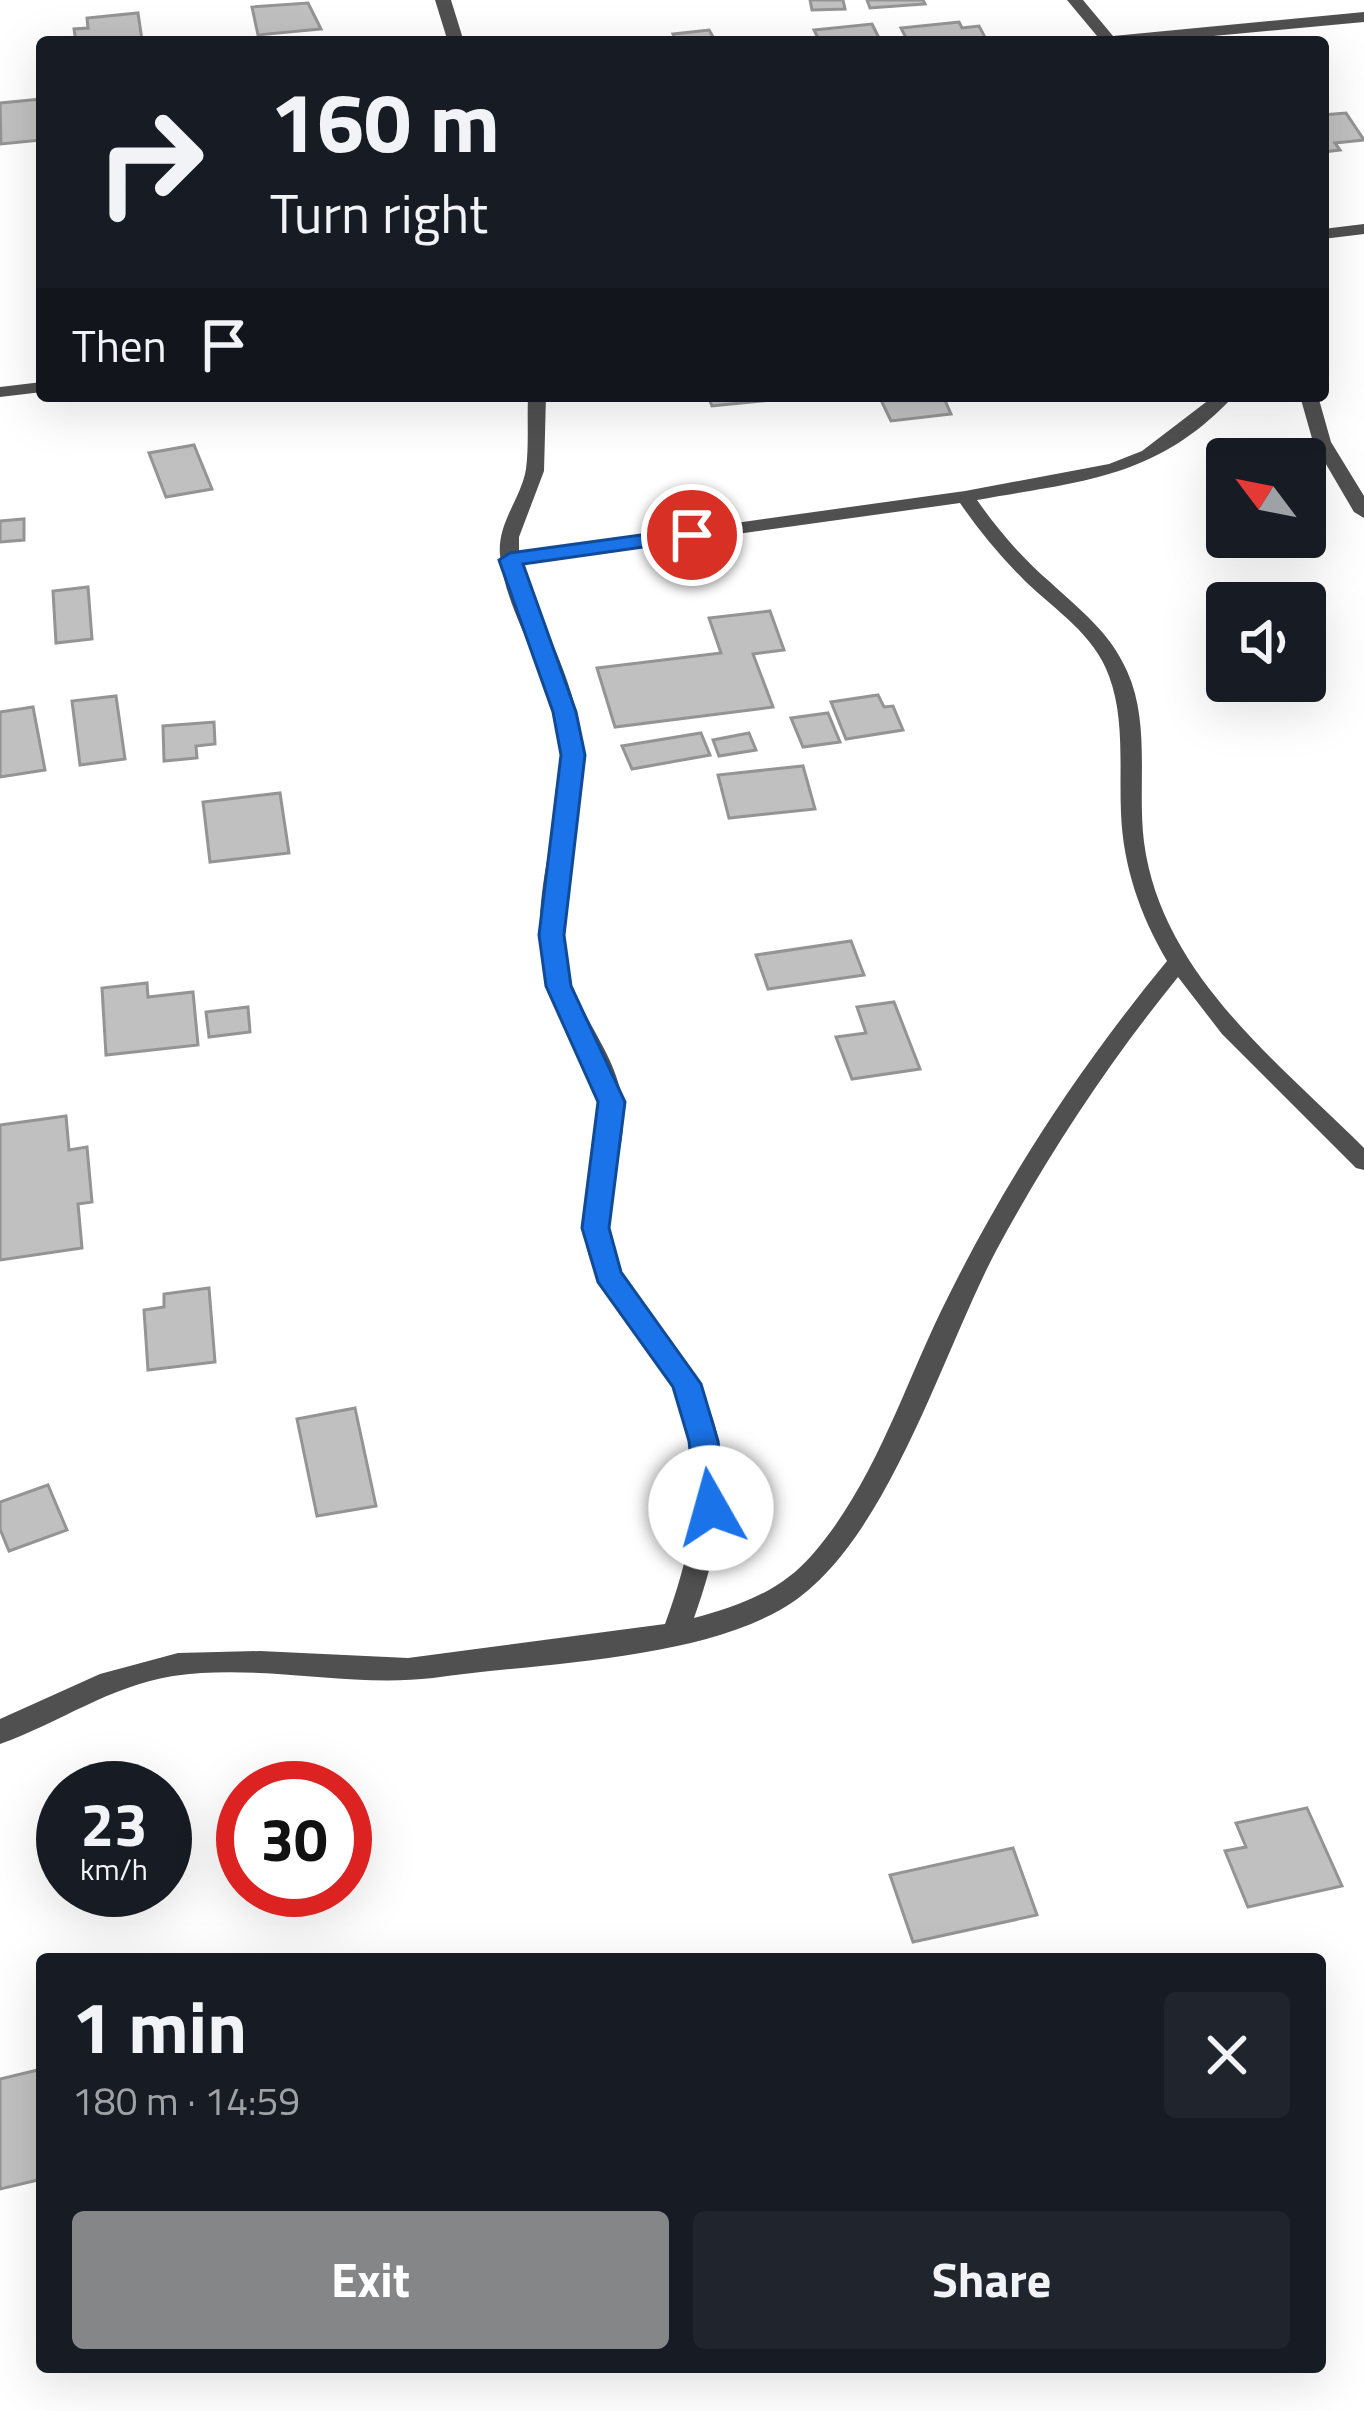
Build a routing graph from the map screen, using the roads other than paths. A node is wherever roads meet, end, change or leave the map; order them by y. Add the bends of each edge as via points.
1 (442, 0) edge
2 (1075, 0) edge
3 (1364, 17) edge
4 (454, 36) edge
5 (1105, 36) edge
6 (1162, 36) edge
7 (1364, 229) edge
8 (1329, 233) edge
9 (36, 388) edge
10 (0, 392) edge
11 (537, 402) edge
12 (1217, 402) edge
13 (1311, 402) edge
14 (965, 497) junction
15 (1364, 512) edge
16 (510, 560) junction
17 (1178, 962) junction
18 (1364, 1162) edge
19 (676, 1630) junction
20 (0, 1732) edge

1 - 4 street
2 - 5 street
3 - 6 street
7 - 8 street
9 - 10 street
11 - 16 street via 535,471 509,537
12 - 14 street via 1149,455 1114,469
13 - 15 street via 1322,442
14 - 16 street
14 - 17 street via 1012,557 1110,654 1124,694 1138,867
16 - 19 street via 573,755 552,935 559,986 612,1102 596,1228 608,1275 686,1384 704,1441 711,1508
17 - 18 street via 1262,1066
17 - 19 street via 1110,1042 1059,1122 831,1550 795,1588 748,1613
19 - 20 street via 401,1669 173,1664

